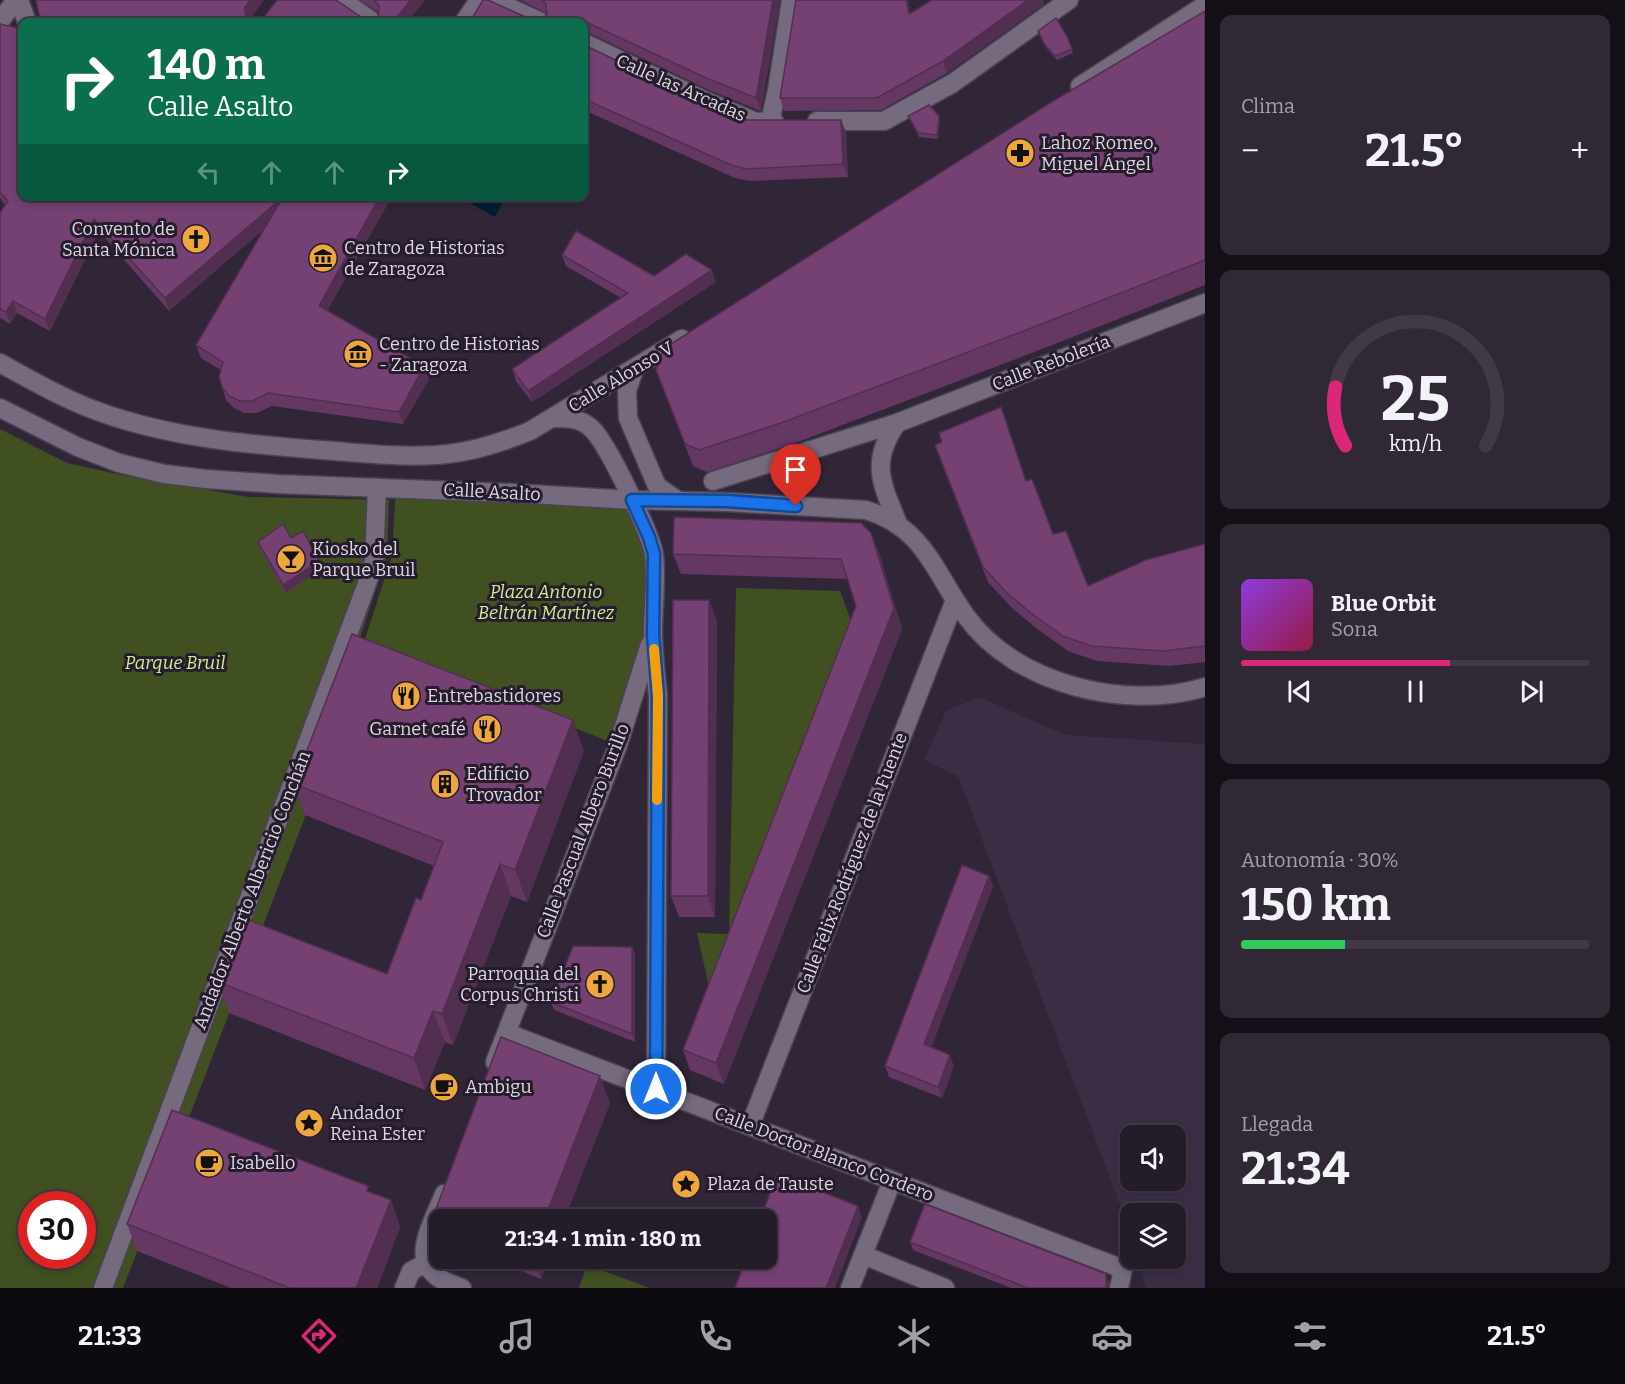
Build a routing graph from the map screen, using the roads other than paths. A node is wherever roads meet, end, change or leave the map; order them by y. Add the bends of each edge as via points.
1 (18, 0) edge
2 (342, 0) edge
3 (479, 0) edge
4 (494, 0) edge
5 (791, 0) edge
6 (1069, 0) edge
7 (1205, 5) edge
8 (25, 18) edge
9 (367, 18) edge
10 (467, 18) edge
11 (532, 18) edge
12 (0, 21) edge
13 (588, 45) edge
14 (1064, 97) edge
15 (770, 122) junction
16 (1205, 303) edge
17 (702, 327) edge
18 (0, 363) edge
19 (634, 370) junction
20 (0, 408) edge
21 (553, 418) junction
22 (897, 423) junction
23 (713, 481) edge
24 (377, 488) junction
25 (632, 500) junction
26 (677, 500) junction
27 (899, 526) junction
28 (955, 600) junction
29 (653, 635) junction
30 (1205, 687) edge
31 (507, 1033) junction
32 (489, 1076) edge
33 (656, 1089) junction
34 (750, 1126) junction
35 (892, 1181) junction
36 (448, 1183) edge
37 (863, 1255) junction
38 (426, 1263) junction
39 (103, 1288) edge
40 (404, 1288) edge
41 (462, 1288) edge
42 (850, 1288) edge
43 (945, 1288) edge
44 (1119, 1288) edge

1 - 8 street
1 - 12 street
2 - 9 street
3 - 10 street
4 - 11 street
5 - 15 street
6 - 15 street, Calle las Arcadas via 953,84 884,121
7 - 14 street
13 - 15 street, Calle las Arcadas via 704,100 756,122
16 - 22 street, Calle Rebolería
17 - 19 street, Calle Alonso V
18 - 21 street, Calle Asalto via 96,411 161,429 257,445 393,455 446,454 504,442
19 - 21 street, Calle Alonso V
19 - 26 street via 627,391 628,418 657,486
20 - 24 street, Calle Asalto via 78,447 164,474
21 - 25 street via 576,419 592,429
22 - 23 street, Calle Rebolería
22 - 27 street via 881,453 881,471 884,490
24 - 25 street, Calle Asalto
24 - 39 street, Andador Alberto Albericio Conchán via 374,562 365,589
25 - 26 street, Calle Asalto
25 - 29 street via 654,554
26 - 27 street, Calle Asalto via 866,510
27 - 28 street, Calle Asalto via 924,549
28 - 30 street, Calle Asalto via 977,631 1018,662 1049,678 1081,689 1144,697 1169,696
28 - 34 street, Calle Félix Rodríguez de la Fuente
29 - 31 street, Calle Pascual Albero Burillo via 618,745
29 - 33 street via 658,696
31 - 32 street, Calle Pascual Albero Burillo
31 - 33 street, Calle Doctor Blanco Cordero
33 - 34 street, Calle Doctor Blanco Cordero
34 - 35 street, Calle Doctor Blanco Cordero
35 - 37 street
35 - 44 street, Calle Doctor Blanco Cordero via 1123,1269
36 - 38 street via 426,1239
37 - 42 street
37 - 43 street
38 - 40 street via 411,1271
38 - 41 street via 432,1273

